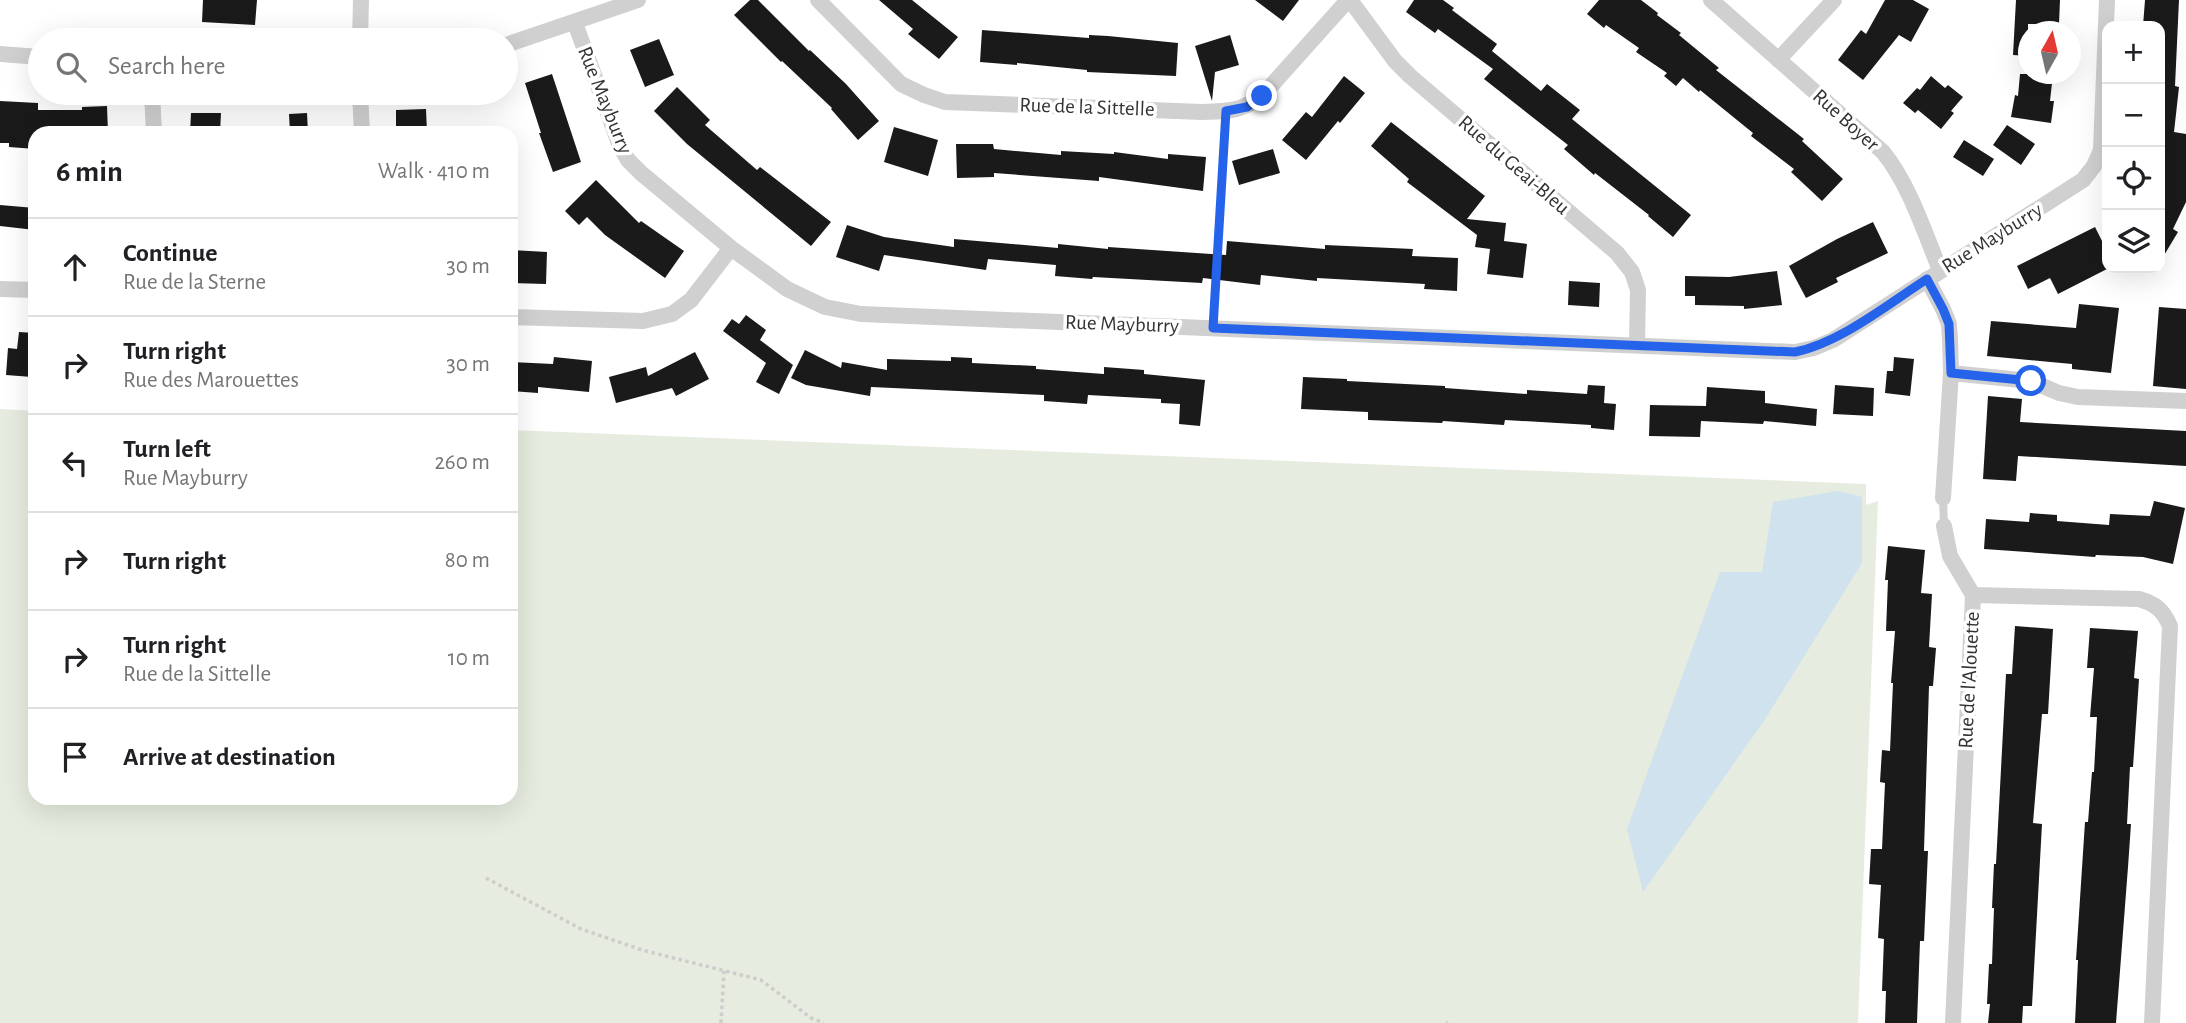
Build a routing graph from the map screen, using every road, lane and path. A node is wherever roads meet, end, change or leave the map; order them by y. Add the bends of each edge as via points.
1 (361, 0) edge
2 (638, 0) edge
3 (818, 0) edge
4 (1349, 0) edge
5 (1711, 0) edge
6 (1834, 0) edge
7 (2107, 0) edge
8 (575, 23) junction
9 (360, 28) edge
10 (518, 41) edge
11 (0, 54) edge
12 (28, 56) edge
13 (1778, 60) junction
14 (153, 105) edge
15 (361, 105) edge
16 (1226, 111) junction
17 (154, 126) edge
18 (362, 126) edge
19 (731, 248) junction
20 (1933, 274) junction
21 (0, 289) edge
22 (28, 290) edge
23 (518, 317) edge
24 (1213, 328) junction
25 (1637, 345) junction
26 (1951, 373) junction
27 (2186, 401) edge
28 (1943, 498) joint
29 (1944, 526) joint
30 (1973, 595) junction
31 (2178, 673) edge
32 (486, 878) dead end
33 (724, 971) junction
34 (721, 1023) edge
35 (824, 1023) edge
36 (1953, 1023) edge
37 (2151, 1023) edge

1 - 9 street
2 - 8 street
3 - 16 street, Rue de la Sittelle via 901,84 946,102
4 - 16 street, Rue de la Sittelle via 1262,96 1247,107
4 - 25 street, Rue du Geai-Bleu via 1410,76 1618,253 1638,290
5 - 13 street, Rue Boyer
6 - 13 street
7 - 20 street, Rue Mayburry via 2103,131 2094,166 2067,191
8 - 10 street
8 - 19 street, Rue Mayburry via 628,160
11 - 12 street
13 - 20 street, Rue Boyer via 1893,164
14 - 17 street
15 - 18 street
16 - 24 path
19 - 23 street via 691,300 672,314 643,321
19 - 24 street, Rue Mayburry via 787,289 843,312
20 - 25 street, Rue Mayburry via 1814,348 1777,352
20 - 26 street, Rue Boyer via 1949,324
21 - 22 street
24 - 25 street, Rue Mayburry
26 - 27 street via 2031,381 2078,397
26 - 28 street, Rue Boyer
28 - 29 lane
29 - 30 street via 1950,556
30 - 31 street, Rue de l'Alouette via 2153,603 2171,626
30 - 36 street, Rue de l'Alouette
31 - 37 street, Rue de l'Alouette
32 - 33 path via 581,929
33 - 34 path
33 - 35 path via 761,979

